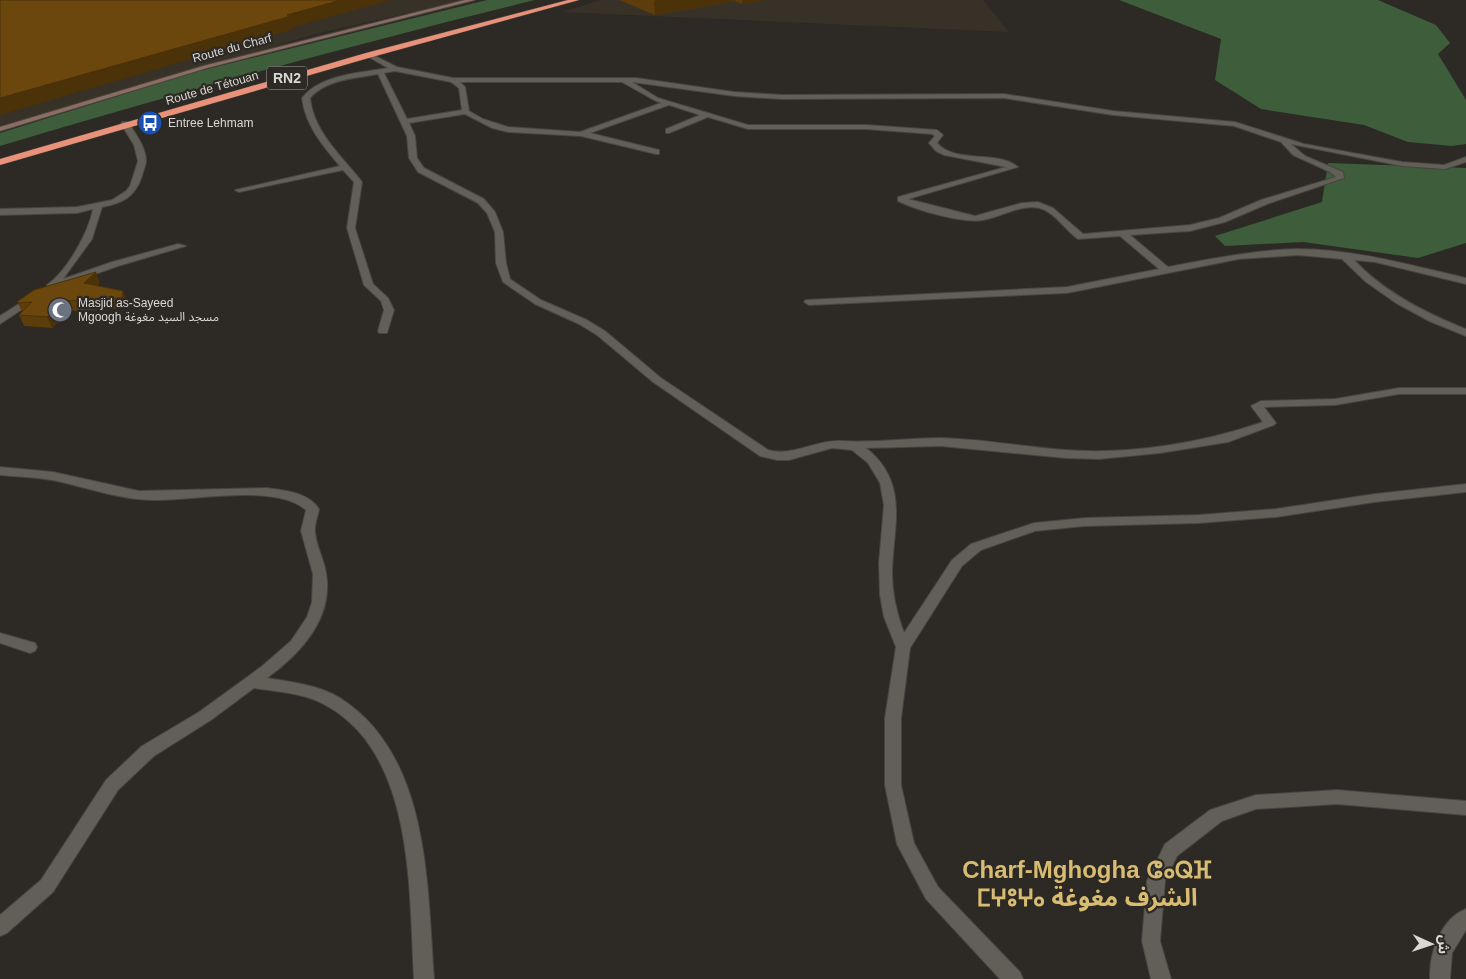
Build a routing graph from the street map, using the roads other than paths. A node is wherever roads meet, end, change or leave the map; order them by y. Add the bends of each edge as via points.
1 (472, 0) edge
2 (555, 0) edge
3 (576, 0) edge
4 (369, 55) junction
5 (395, 69) junction
6 (380, 72) junction
7 (248, 80) dead end
8 (453, 80) junction
9 (624, 80) junction
10 (668, 103) junction
11 (466, 112) junction
12 (130, 114) dead end
13 (706, 115) junction
14 (123, 121) junction
15 (103, 122) dead end
16 (403, 122) junction
17 (0, 129) edge
18 (669, 131) dead end
19 (580, 134) junction
20 (1284, 140) junction
21 (656, 152) dead end
22 (0, 153) edge
23 (1466, 159) edge
24 (0, 162) edge
25 (344, 167) junction
26 (239, 190) dead end
27 (98, 206) junction
28 (0, 212) edge
29 (1122, 233) junction
30 (181, 246) dead end
31 (1344, 255) junction
32 (1166, 270) junction
33 (1466, 281) edge
34 (53, 285) junction
35 (809, 302) dead end
36 (0, 321) edge
37 (383, 331) dead end
38 (1466, 333) edge
39 (1466, 391) edge
40 (848, 445) junction
41 (0, 471) edge
42 (1466, 488) edge
43 (0, 638) edge
44 (30, 647) dead end
45 (903, 647) junction
46 (253, 682) junction
47 (1466, 808) edge
48 (1466, 918) edge
49 (0, 927) edge
50 (424, 979) edge
51 (1013, 979) edge
52 (1161, 979) edge
53 (1440, 979) edge

1 - 17 street, Route du Charf via 205,67
2 - 7 highway, Route de Tétouan / RN2
3 - 4 highway, Route de Tétouan / RN2
4 - 5 street
4 - 14 highway, Route de Tétouan / RN2
5 - 6 street
5 - 8 street
6 - 16 street
6 - 25 street via 316,88 306,98 322,140
8 - 9 street
8 - 11 street via 462,87
9 - 10 street
9 - 20 street via 782,97 1004,96 1113,113 1216,121
10 - 13 street
10 - 19 street
11 - 16 street
11 - 19 street via 501,130
12 - 14 highway, Route de Tétouan / RN2
13 - 18 street
13 - 29 street via 762,128 866,127 934,132 939,135 933,143 935,148 1014,167 902,198 903,202 975,218 1040,205 1081,237
14 - 24 highway, Route de Tétouan / RN2
14 - 27 street via 138,145 142,162 134,187 122,198
15 - 22 highway
16 - 40 street via 411,136 413,158 421,170 481,201 491,212 499,232 506,280 538,302 601,333 657,380 764,453 792,456 827,444
19 - 21 street
20 - 23 street via 1328,152 1410,165 1445,167
20 - 29 street via 1290,150 1338,172 1340,178 1264,202 1222,220 1190,228
25 - 26 street
25 - 37 street via 358,182 351,228 369,285 385,300 389,310
27 - 28 street via 29,213
27 - 34 street via 96,222 88,237
29 - 32 street
30 - 34 street
31 - 32 street via 1298,252 1240,256
31 - 33 street via 1375,259
31 - 38 street via 1376,286
32 - 35 street via 1067,290
34 - 36 street
39 - 40 street via 1399,390 1335,402 1261,404 1257,406 1270,423 1228,438 1099,455 941,442
40 - 45 street via 857,448 876,464 891,497 892,520 886,564 888,609
41 - 46 street via 58,477 134,495 164,497 258,491 298,497 309,503 313,509 308,531 320,574 319,602 314,618 296,645
42 - 45 street via 1257,514 1034,527 976,547 957,563
43 - 44 street
45 - 51 street via 893,718 893,785 906,844 932,894
46 - 49 street via 206,716 148,751 112,785 47,886
46 - 50 street via 332,701 366,728 384,752 406,808 420,900
47 - 52 street via 1328,797 1256,802 1216,815 1171,850 1156,880 1151,941
48 - 53 street via 1445,945 1438,966

